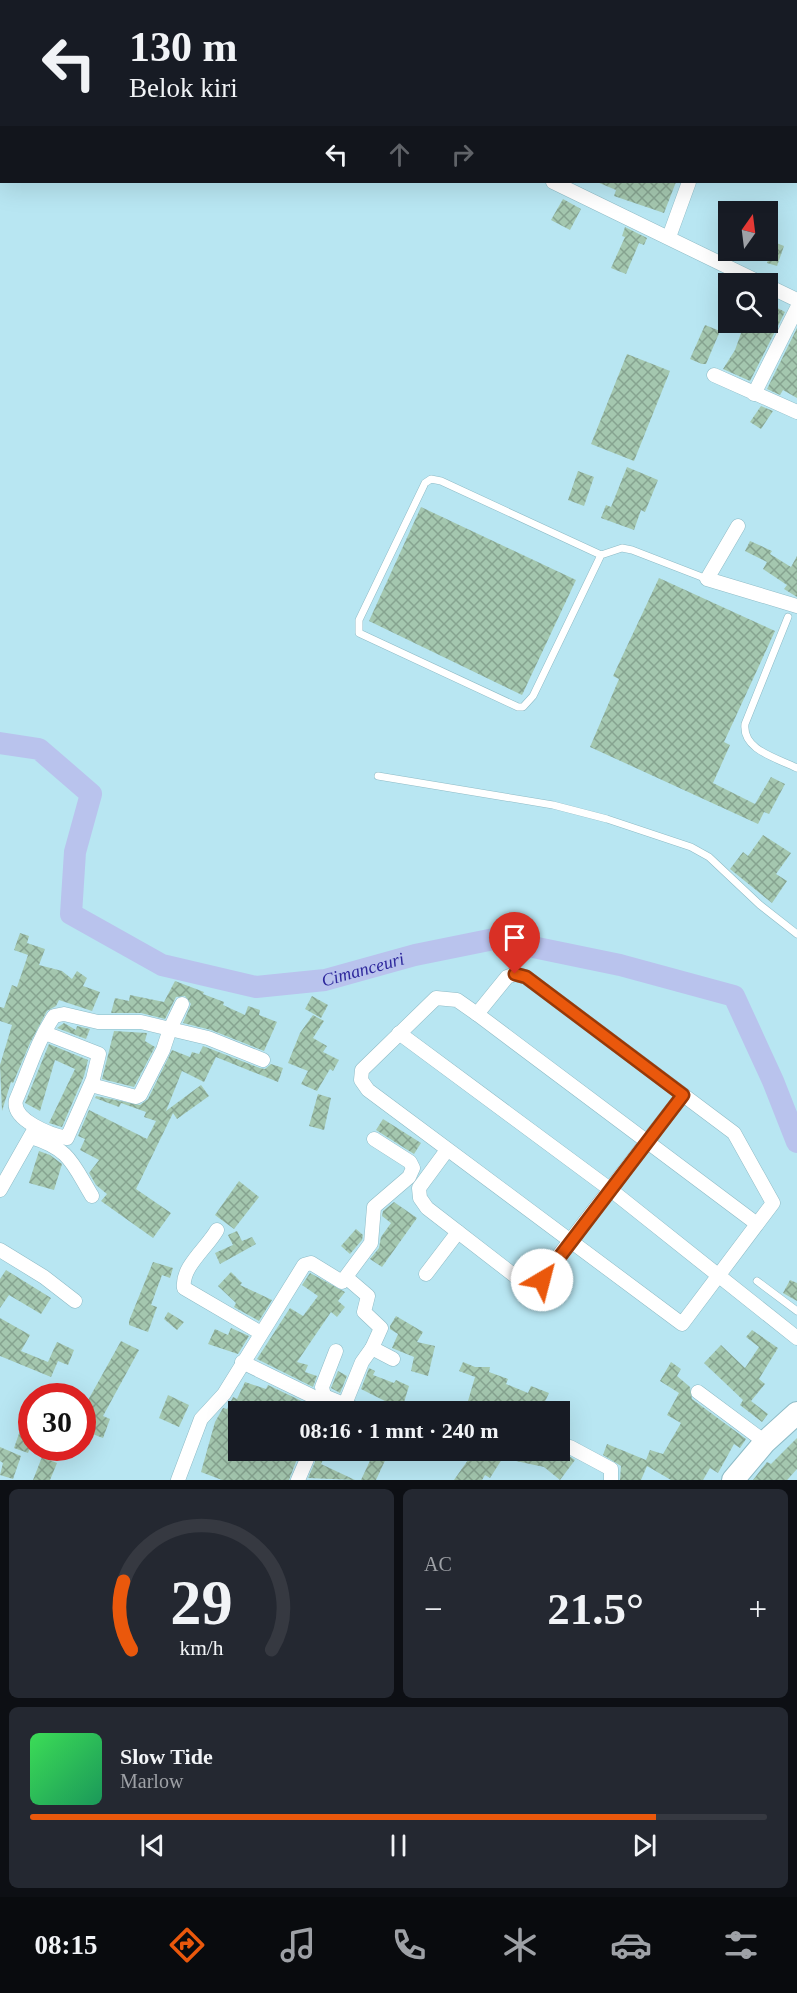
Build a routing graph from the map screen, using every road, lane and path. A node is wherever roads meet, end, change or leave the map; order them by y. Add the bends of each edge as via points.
1 (555, 183) edge
2 (689, 183) edge
3 (669, 237) junction
4 (741, 273) edge
5 (778, 291) edge
6 (797, 300) edge
7 (797, 308) edge
8 (714, 375) dead end
9 (754, 394) junction
10 (797, 412) edge
11 (738, 526) dead end
12 (602, 555) junction
13 (707, 579) junction
14 (797, 606) edge
15 (788, 617) dead end
16 (797, 768) edge
17 (378, 776) dead end
18 (797, 934) edge
19 (182, 1004) dead end
20 (477, 1014) junction
21 (170, 1029) junction
22 (45, 1033) junction
23 (399, 1033) junction
24 (263, 1060) dead end
25 (91, 1085) junction
26 (683, 1095) junction
27 (33, 1132) junction
28 (374, 1139) dead end
29 (647, 1142) junction
30 (447, 1150) junction
31 (0, 1190) edge
32 (610, 1190) junction
33 (92, 1196) dead end
34 (757, 1224) junction
35 (217, 1230) dead end
36 (459, 1232) junction
37 (571, 1242) junction
38 (0, 1250) edge
39 (426, 1274) dead end
40 (720, 1274) junction
41 (347, 1278) junction
42 (757, 1281) dead end
43 (75, 1300) dead end
44 (797, 1311) edge
45 (261, 1333) junction
46 (795, 1333) edge
47 (372, 1348) junction
48 (336, 1351) dead end
49 (393, 1359) dead end
50 (242, 1362) junction
51 (698, 1392) dead end
52 (317, 1401) edge
53 (321, 1401) edge
54 (346, 1401) edge
55 (797, 1413) edge
56 (765, 1442) junction
57 (570, 1447) dead end
58 (306, 1461) edge
59 (178, 1480) edge
60 (298, 1480) edge
61 (611, 1480) edge
62 (733, 1480) edge

1 - 3 street
2 - 3 street
3 - 4 street
5 - 6 street
7 - 9 street
8 - 9 street
9 - 10 street
11 - 13 street
12 - 12 lane via 430,479 359,620 359,633 523,707 533,696
12 - 13 lane via 622,548 633,550
13 - 14 street
15 - 16 lane via 744,732 750,745
17 - 18 lane via 553,805 692,846 710,857
19 - 21 street
20 - 23 street via 457,1000 435,998
20 - 26 street via 507,977 526,977
20 - 29 street
21 - 22 street via 141,1022 98,1022 58,1014
21 - 24 street via 208,1038
21 - 25 street via 140,1095
22 - 25 street via 99,1054
22 - 27 street via 15,1104
23 - 30 street via 362,1070 361,1080 368,1090
23 - 32 street
25 - 27 street via 69,1137
26 - 29 street
26 - 34 street via 734,1133 740,1143 773,1203
27 - 31 street
27 - 33 street via 64,1152
28 - 41 street via 410,1162 412,1171 374,1206 373,1240
29 - 32 street
29 - 34 street
30 - 36 street via 419,1188 420,1198
30 - 37 street
32 - 37 street
32 - 40 street
34 - 40 street
35 - 45 street via 189,1267 184,1288
36 - 37 street via 524,1283 535,1286
36 - 39 street
37 - 40 street via 682,1324
38 - 43 street
40 - 46 street
41 - 45 street via 339,1281 311,1263 304,1265
41 - 47 street via 368,1296 364,1312 381,1328
42 - 44 lane
45 - 50 street
47 - 49 street
47 - 54 street
48 - 53 street via 322,1387
50 - 52 street
50 - 59 street via 224,1394 201,1419
51 - 56 street
55 - 56 main road
56 - 62 main road
57 - 61 street via 611,1469
58 - 60 street

